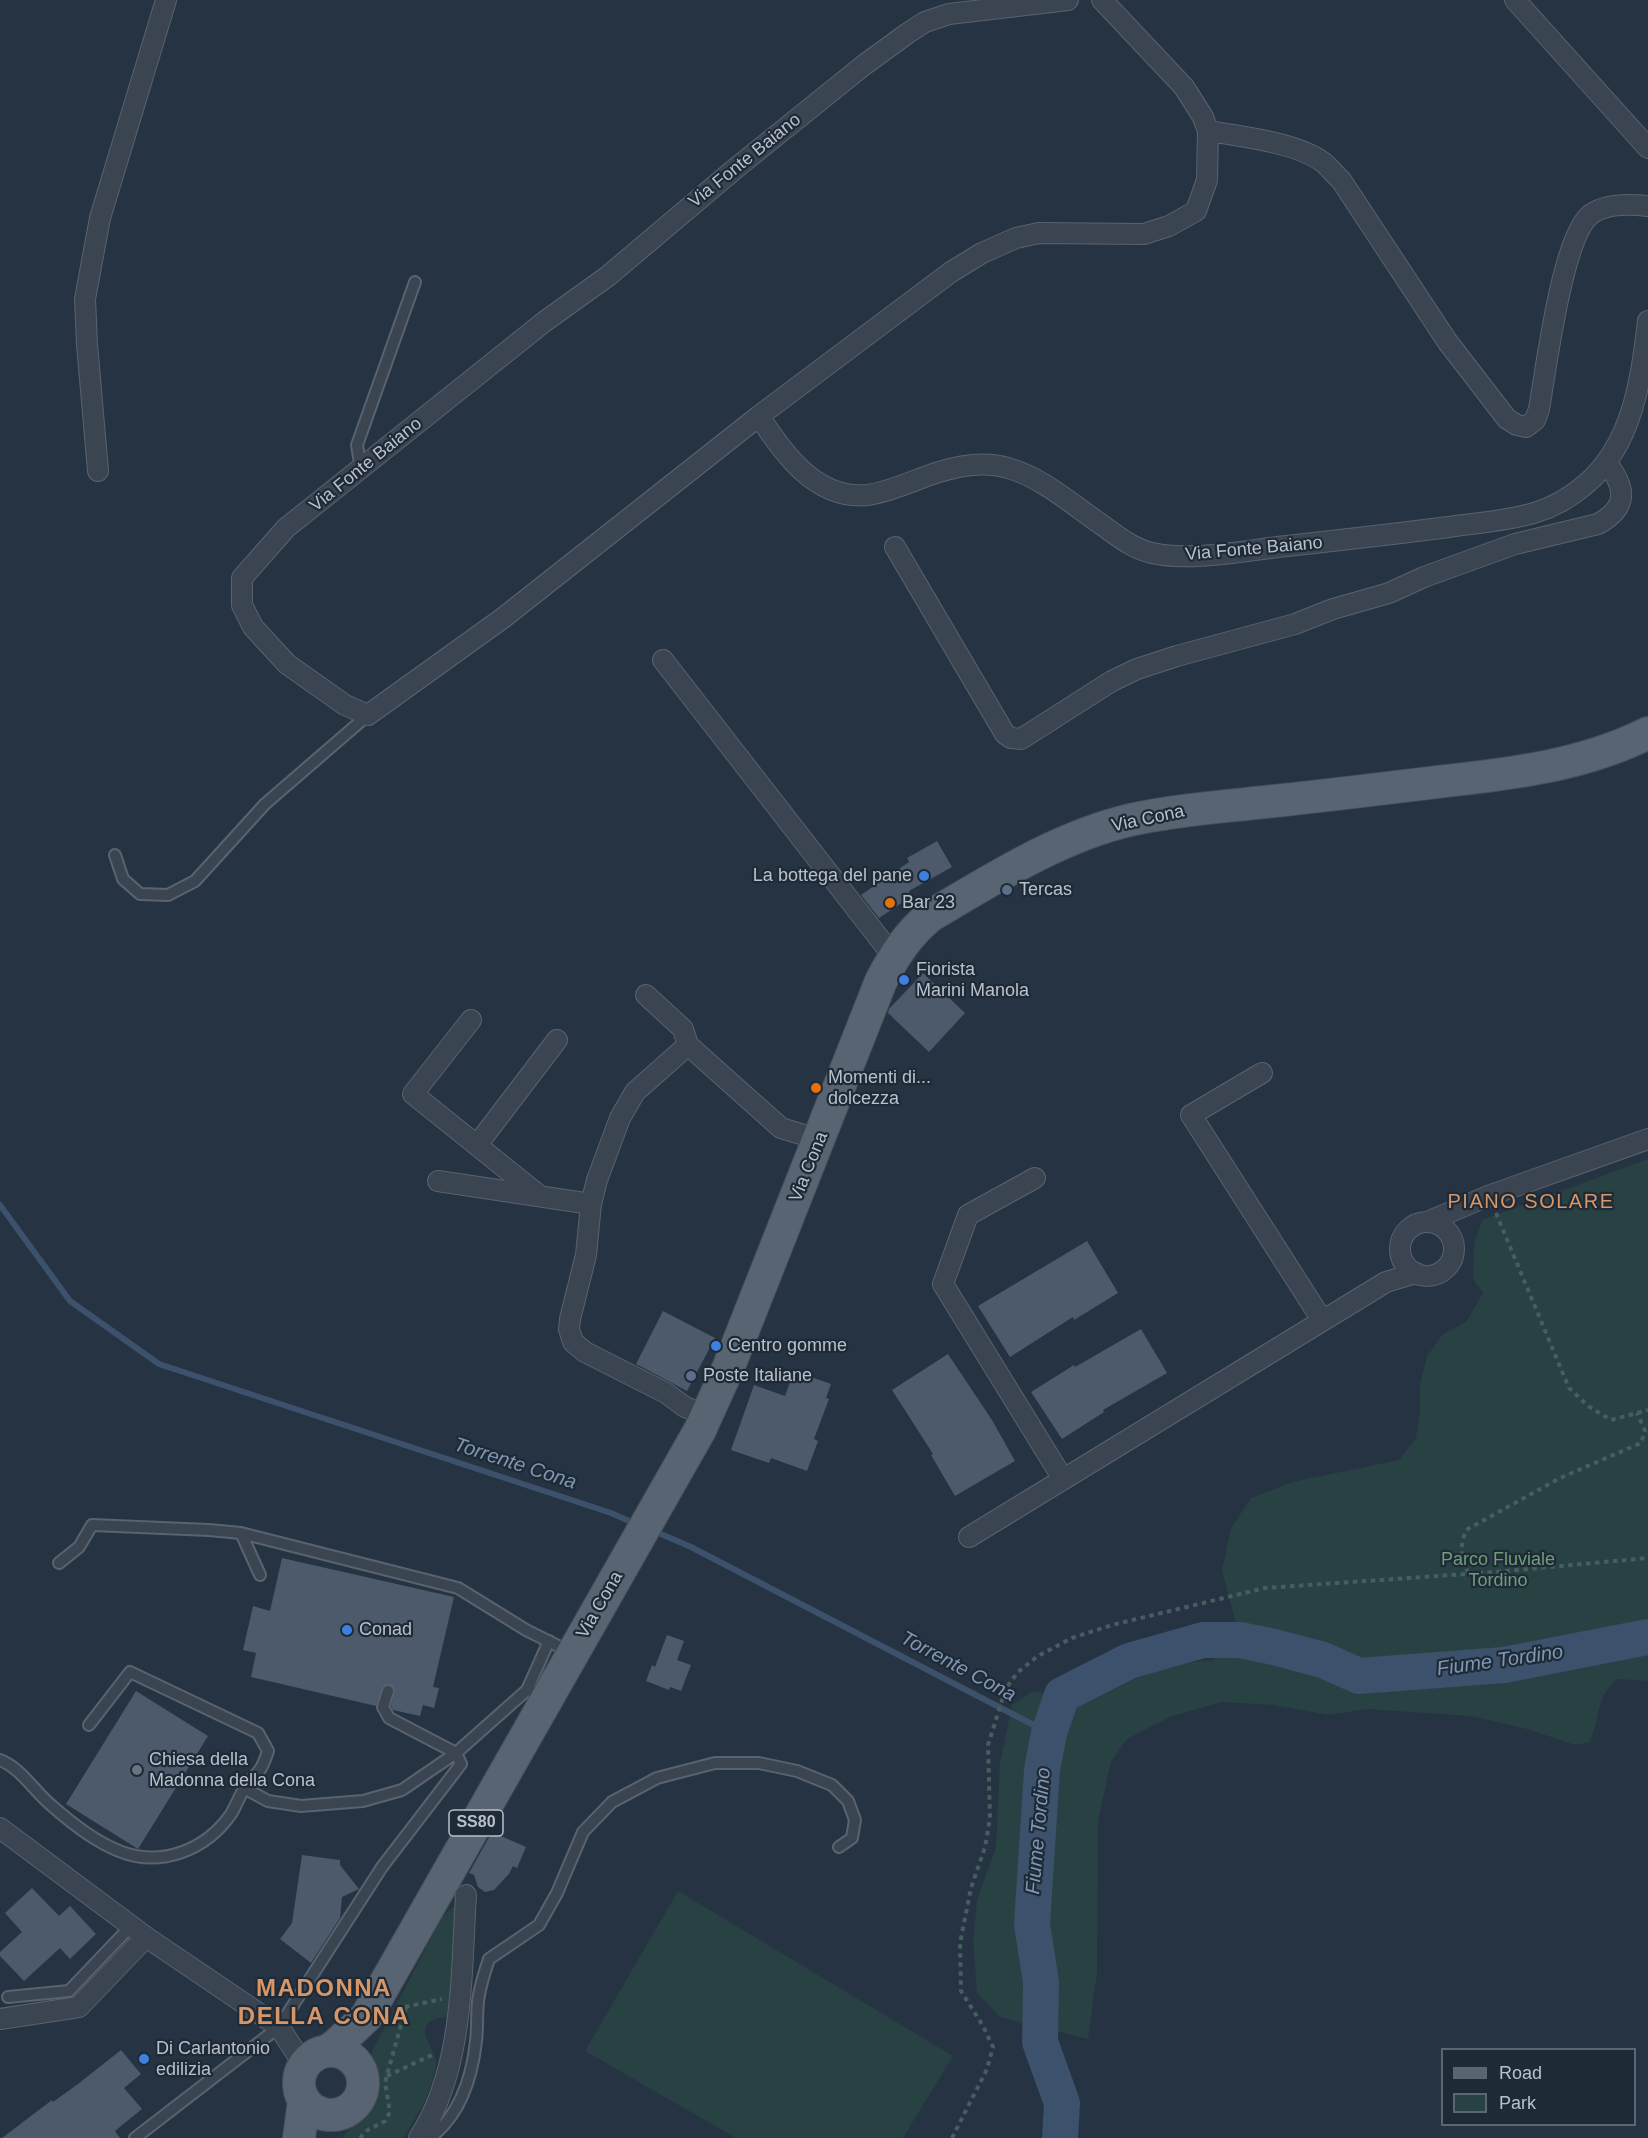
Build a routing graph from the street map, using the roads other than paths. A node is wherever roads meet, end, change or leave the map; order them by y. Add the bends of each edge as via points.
1 (166, 0) edge
2 (1068, 0) edge
3 (1102, 0) edge
4 (1515, 0) edge
5 (1208, 131) junction
6 (1648, 148) edge
7 (1648, 206) edge
8 (415, 282) dead end
9 (1648, 321) edge
10 (759, 416) junction
11 (1606, 462) junction
12 (361, 469) junction
13 (98, 471) dead end
14 (895, 547) dead end
15 (663, 660) dead end
16 (368, 715) junction
17 (1648, 733) edge
18 (115, 855) dead end
19 (893, 956) junction
20 (646, 995) dead end
21 (471, 1020) dead end
22 (557, 1040) dead end
23 (688, 1045) junction
24 (1262, 1073) dead end
25 (1648, 1139) edge
26 (820, 1140) junction
27 (477, 1145) junction
28 (1035, 1178) dead end
29 (438, 1181) dead end
30 (540, 1196) junction
31 (591, 1204) junction
32 (1460, 1208) junction
33 (1427, 1222) junction
34 (1451, 1237) junction
35 (1401, 1258) junction
36 (1416, 1273) junction
37 (1386, 1282) junction
38 (1322, 1320) junction
39 (704, 1423) junction
40 (1063, 1479) junction
41 (241, 1533) junction
42 (969, 1537) dead end
43 (59, 1563) dead end
44 (260, 1575) dead end
45 (569, 1642) junction
46 (388, 1691) dead end
47 (538, 1693) junction
48 (89, 1725) dead end
49 (456, 1753) junction
50 (0, 1760) edge
51 (244, 1788) junction
52 (0, 1828) edge
53 (839, 1847) dead end
54 (466, 1895) dead end
55 (138, 1932) junction
56 (8, 1997) dead end
57 (366, 2017) junction
58 (0, 2019) edge
59 (279, 2027) junction
60 (315, 2058) junction
61 (358, 2066) junction
62 (304, 2101) junction
63 (335, 2114) junction
64 (135, 2138) edge
65 (299, 2138) edge
66 (308, 2138) edge
67 (419, 2138) edge
68 (430, 2138) edge

1 - 13 street via 100,218 86,299
2 - 12 street, Via Fonte Baiano via 949,14 916,27
3 - 5 street via 1184,87
4 - 6 street
5 - 7 street via 1303,151 1324,163 1341,180 1447,341 1507,419 1526,427 1535,420 1539,409 1570,247 1581,225 1591,214 1608,207
5 - 10 street via 1206,180 1196,211 1144,234 1039,233 982,253
8 - 12 lane via 357,445
9 - 11 street, Via Fonte Baiano via 1629,422
10 - 11 street, Via Fonte Baiano via 799,470 842,492 865,495 961,465 1007,468 1028,476 1129,544 1169,556 1318,543 1512,518 1562,502
10 - 16 street via 503,618
11 - 14 street via 1616,475 1622,496 1618,508 1598,524 1515,544 1424,576 1389,593 1137,669 1020,739 1005,734
12 - 16 street, Via Fonte Baiano via 286,528 242,578 242,605 253,627 287,664 345,705
15 - 19 street
16 - 18 lane via 265,804 195,881 168,895 140,894 123,879
17 - 19 main road, Via Cona / SS80 via 1614,749 1550,767 1202,809 1111,825 1022,863 930,916
19 - 26 main road, Via Cona / SS80
20 - 23 street via 683,1029
21 - 27 street via 412,1094
22 - 27 street
23 - 26 street via 781,1128
23 - 31 street via 629,1101
24 - 38 street via 1191,1115
25 - 32 street
26 - 39 main road, Via Cona / SS80
27 - 30 street
28 - 40 street via 968,1215 943,1284
29 - 30 street
30 - 31 street
31 - 39 street via 586,1255 570,1319 573,1342 666,1393
32 - 33 street
32 - 34 street
33 - 34 street via 1441,1226
33 - 35 street via 1404,1233
34 - 36 street via 1454,1253 1446,1267 1432,1275
35 - 36 street
35 - 37 street
36 - 37 street
37 - 38 street
38 - 40 street
39 - 45 main road, Via Cona / SS80
40 - 42 street
41 - 43 lane via 92,1525 78,1547
41 - 44 lane
41 - 45 lane via 458,1588 526,1630
45 - 47 main road, Via Cona / SS80
46 - 49 lane via 383,1707 389,1718
47 - 49 lane
47 - 57 main road, Via Cona / SS80
48 - 51 lane via 130,1672 258,1733 268,1751
49 - 51 lane via 402,1790 363,1801 301,1806 268,1801
49 - 59 lane via 461,1764 382,1867
50 - 51 lane via 88,1833 119,1851 151,1858 175,1856 195,1848 231,1814
52 - 55 street
53 - 68 lane via 852,1838 855,1820 848,1801 831,1785 797,1771 759,1763 715,1763 657,1778 612,1802 583,1832 539,1925 489,1959 479,1995 476,2042 466,2090 455,2112
54 - 67 street via 453,2044 444,2090
55 - 56 lane via 69,1991
55 - 58 street via 79,2007
55 - 59 street
57 - 60 main road, Via Cona / SS80 via 336,2045
57 - 61 main road, Via Cona / SS80
59 - 60 street
59 - 64 lane
60 - 61 main road via 341,2053
60 - 62 main road via 301,2072 299,2087
61 - 63 main road, SS80 via 362,2076 360,2096 354,2105
62 - 63 main road via 315,2110
62 - 65 main road
63 - 66 main road, SS80

